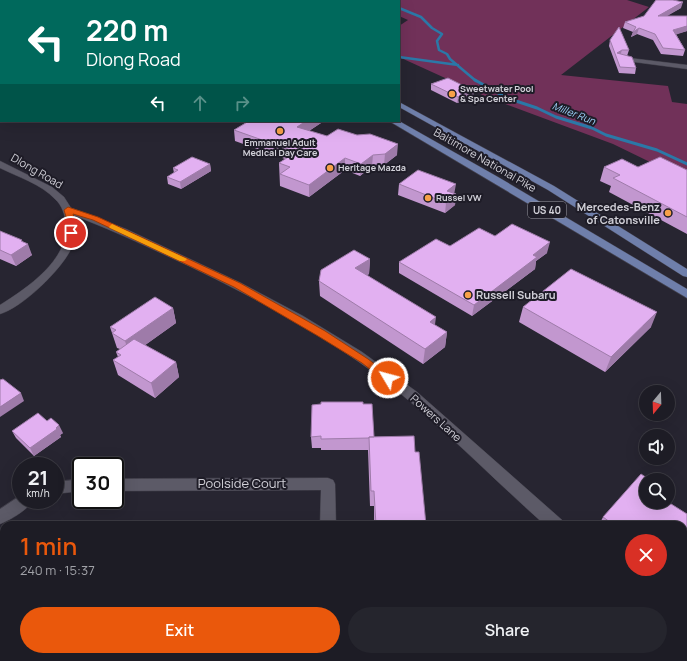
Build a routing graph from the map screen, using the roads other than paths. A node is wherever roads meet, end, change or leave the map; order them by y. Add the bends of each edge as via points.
1 (622, 59) edge
2 (687, 67) edge
3 (400, 105) edge
4 (395, 122) edge
5 (0, 164) edge
6 (68, 210) junction
7 (687, 274) edge
8 (687, 294) edge
9 (0, 310) edge
10 (124, 485) edge
11 (12, 509) edge
12 (0, 517) edge
13 (328, 521) edge
14 (551, 521) edge

1 - 2 street
3 - 7 main road, Baltimore National Pike / US 40 via 544,184
4 - 8 main road, Baltimore National Pike / US 40
5 - 6 street, Dlong Road via 52,191
6 - 9 street, Dlong Road via 71,233 68,246 61,258 35,286
6 - 14 street, Powers Lane via 96,219 237,285 322,333 411,396
10 - 13 street, Poolside Court via 328,484
11 - 12 street

